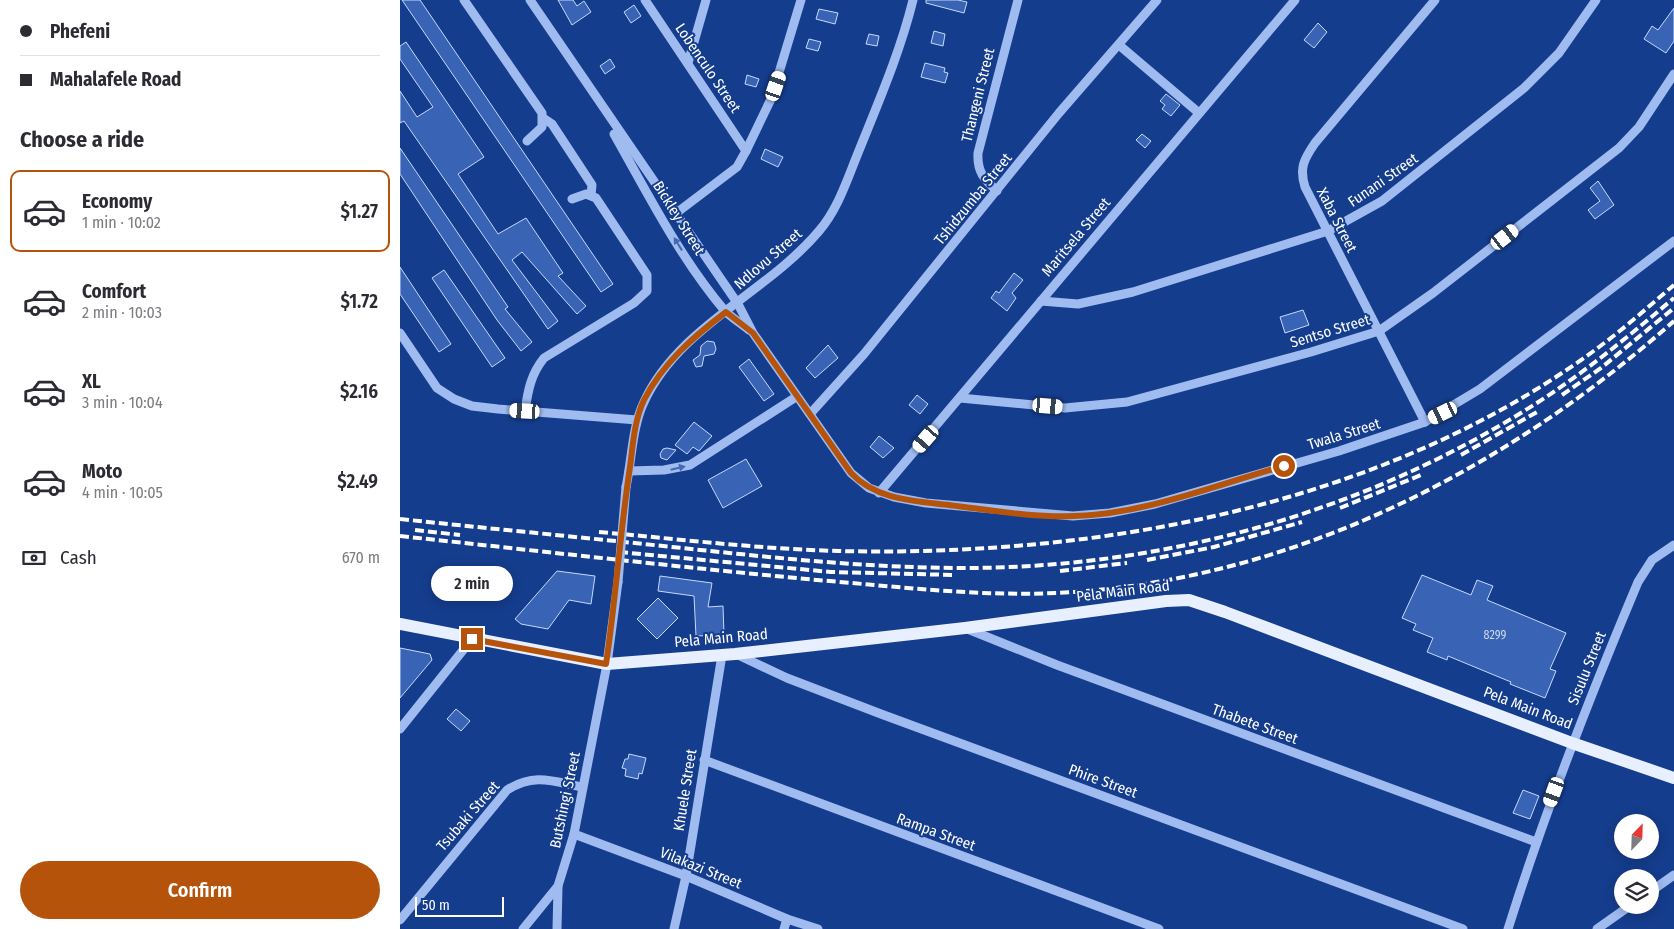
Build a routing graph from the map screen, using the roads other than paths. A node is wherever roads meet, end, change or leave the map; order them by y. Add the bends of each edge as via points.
1 (464, 0) edge
2 (530, 0) edge
3 (646, 0) edge
4 (706, 0) edge
5 (801, 0) edge
6 (913, 0) edge
7 (1018, 0) edge
8 (1157, 0) edge
9 (1295, 0) edge
10 (1435, 0) edge
11 (1596, 0) edge
12 (1119, 45) junction
13 (688, 63) junction
14 (1674, 74) edge
15 (600, 105) junction
16 (1199, 113) junction
17 (543, 118) junction
18 (527, 141) dead end
19 (746, 151) junction
20 (997, 191) junction
21 (591, 195) junction
22 (572, 199) dead end
23 (675, 214) junction
24 (1328, 231) junction
25 (1674, 240) edge
26 (1041, 301) junction
27 (738, 304) junction
28 (726, 312) junction
29 (1379, 331) junction
30 (753, 333) junction
31 (400, 334) edge
32 (796, 396) junction
33 (960, 398) junction
34 (525, 411) junction
35 (810, 414) junction
36 (637, 420) junction
37 (1425, 422) junction
38 (629, 471) junction
39 (879, 493) junction
40 (1674, 545) edge
41 (618, 582) joint
42 (400, 624) edge
43 (965, 628) junction
44 (472, 639) junction
45 (735, 654) junction
46 (722, 655) junction
47 (606, 664) junction
48 (400, 730) edge
49 (1572, 742) junction
50 (704, 760) junction
51 (1674, 778) edge
52 (582, 787) junction
53 (574, 834) junction
54 (1536, 842) junction
55 (1674, 875) edge
56 (686, 876) junction
57 (558, 886) junction
58 (1659, 886) edge
59 (1618, 914) edge
60 (787, 919) junction
61 (400, 920) edge
62 (523, 929) edge
63 (557, 929) edge
64 (674, 929) edge
65 (784, 929) edge
66 (818, 929) edge
67 (1159, 929) edge
68 (1463, 929) edge
69 (1508, 929) edge
70 (1597, 929) edge

1 - 17 street
2 - 15 street, Bickley Street
3 - 13 street, Lobenculo Street
4 - 13 street
5 - 19 street via 771,99
6 - 27 street, Ndlovu Street via 895,59 837,204 820,231 787,264
7 - 20 street, Thangeni Street via 978,153 980,173
8 - 12 street, Tshidzumba Street
9 - 16 street, Maritsela Street
10 - 24 street, Xaba Street via 1305,157 1301,175
11 - 24 street, Funani Street via 1559,53 1524,88 1382,201
12 - 16 street
12 - 20 street, Tshidzumba Street
13 - 19 street, Lobenculo Street
14 - 29 street, Sentso Street via 1639,127 1619,148 1433,293
15 - 23 street, Bickley Street
28 -> 15 street, Bickley Street via 671,232 611,130
16 - 26 street, Maritsela Street
17 - 18 street via 542,127
17 - 21 street via 552,124 592,185
19 - 23 street via 736,167
20 - 35 street, Tshidzumba Street via 864,354
21 - 22 street via 577,195
21 - 34 street via 647,274 647,291 634,303 544,358 529,384
23 - 27 street, Bickley Street
24 - 26 street, Funani Street via 1133,292 1078,304
24 - 29 street, Xaba Street
25 - 37 street, Twala Street via 1480,389
26 - 33 street, Maritsela Street
27 - 28 street, Ndlovu Street
27 - 30 street, Bickley Street
28 - 30 street, Bickley Street
28 - 36 street, Ndlovu Street via 666,365 643,402
29 - 33 street, Sentso Street via 1118,403 1065,408
29 - 37 street, Xaba Street
30 - 32 street, Bickley Street
31 - 34 street via 437,388 454,399 472,406
32 - 35 street, Bickley Street
38 -> 32 street via 690,465
33 - 39 street, Maritsela Street
34 - 36 street
35 - 39 street, Bickley Street via 851,473
36 - 38 street, Ndlovu Street
37 - 39 street, Twala Street via 1339,451 1155,504 1110,513 1053,516 926,503
38 - 41 street, Ndlovu Street, bridge
40 - 49 street, Sisulu Street via 1646,567
41 - 47 street, Butshingi Street
42 - 44 main road, Pela Main Road
43 - 45 main road, Pela Main Road
43 - 49 main road, Pela Main Road via 1166,600 1189,600
43 - 54 street, Thabete Street via 1057,666
44 - 47 main road, Pela Main Road
44 - 48 street
45 - 46 main road, Pela Main Road
45 - 68 street, Phire Street via 880,714
46 - 47 main road, Pela Main Road
46 - 50 street, Khuele Street
47 - 52 street, Butshingi Street
49 - 51 main road, Pela Main Road
49 - 54 street, Sisulu Street
50 - 56 street, Khuele Street
50 - 67 street, Rampa Street
52 - 53 street, Butshingi Street
52 - 61 street, Tsubaki Street via 538,779 507,790
53 - 56 street, Vilakazi Street
53 - 57 street, Butshingi Street
54 - 69 street, Sisulu Street
55 - 58 street
56 - 60 street, Vilakazi Street
56 - 64 street, Khuele Street
57 - 62 street, Butshingi Street
57 - 63 street
59 - 70 street
60 - 65 street
60 - 66 street, Vilakazi Street

